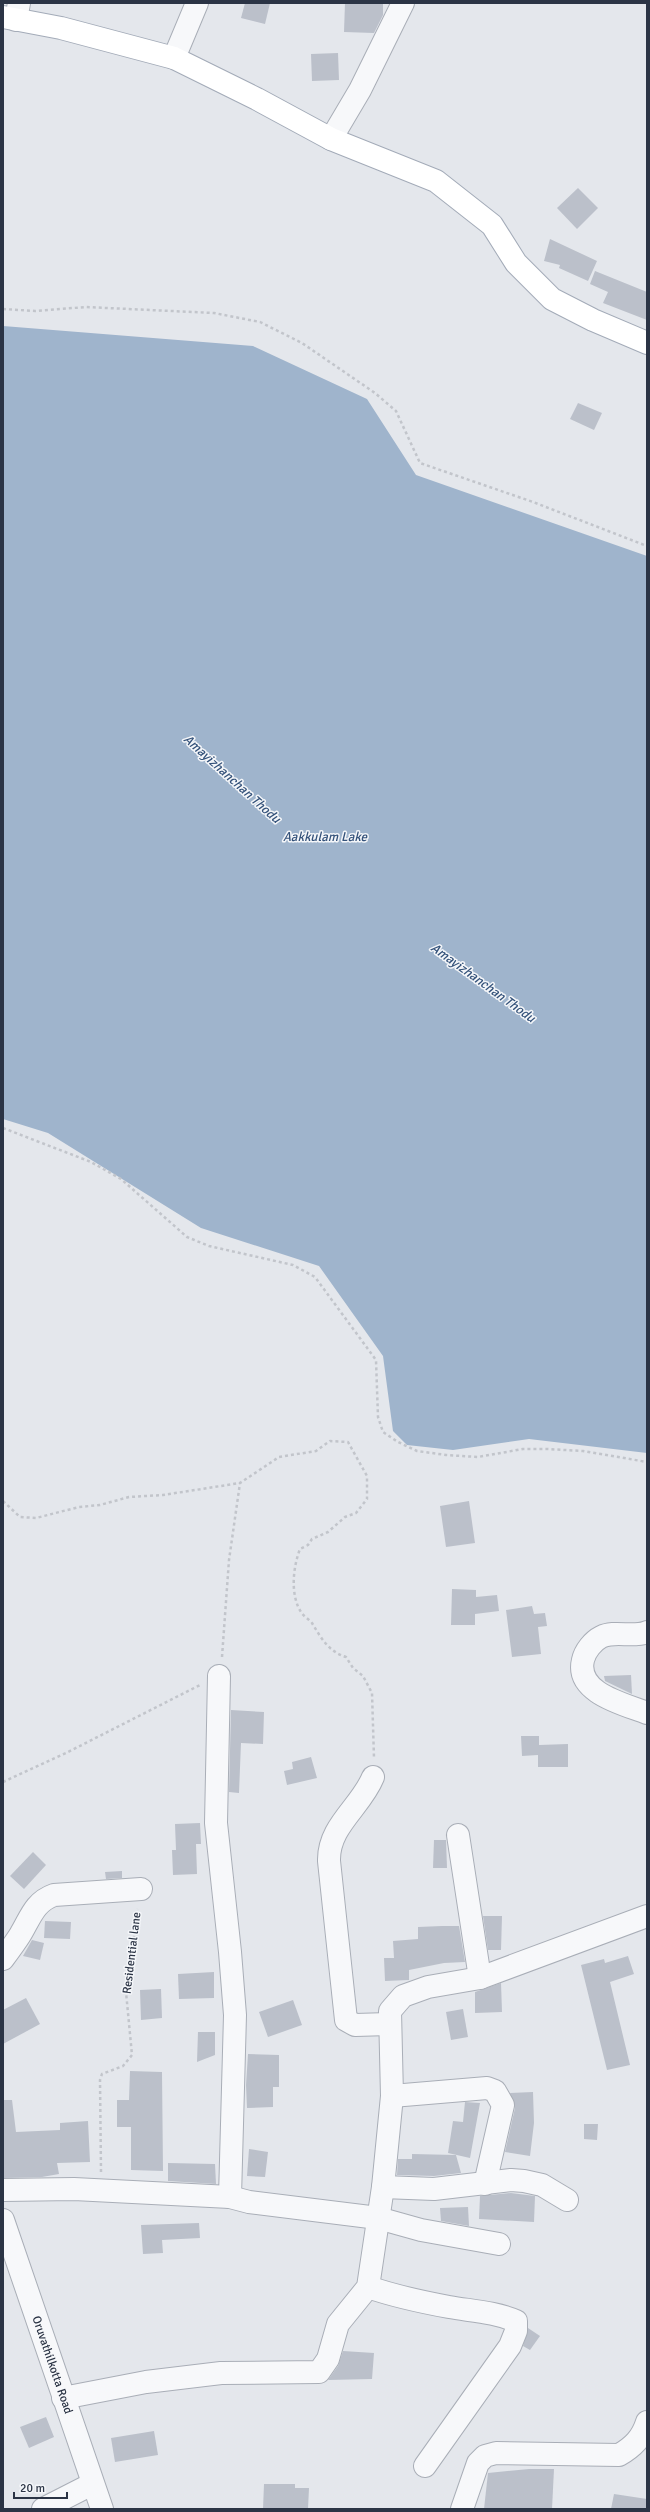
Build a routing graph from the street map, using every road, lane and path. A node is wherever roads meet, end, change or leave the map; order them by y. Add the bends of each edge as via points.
1 (197, 3) edge
2 (403, 3) edge
3 (13, 13) edge
4 (174, 58) junction
5 (331, 139) junction
6 (3, 309) edge
7 (647, 343) edge
8 (647, 546) edge
9 (3, 1128) edge
10 (647, 1462) edge
11 (240, 1483) junction
12 (3, 1501) edge
13 (647, 1632) edge
14 (219, 1676) junction
15 (647, 1714) edge
16 (373, 1776) joint
17 (3, 1782) edge
18 (458, 1835) dead end
19 (141, 1889) joint
20 (647, 1916) edge
21 (3, 1959) edge
22 (480, 1978) junction
23 (389, 2024) junction
24 (392, 2096) junction
25 (485, 2184) junction
26 (383, 2187) junction
27 (3, 2190) edge
28 (101, 2191) junction
29 (230, 2197) junction
30 (567, 2200) dead end
31 (378, 2218) junction
32 (3, 2220) edge
33 (500, 2244) dead end
34 (368, 2287) junction
35 (63, 2398) junction
36 (647, 2422) edge
37 (425, 2466) dead end
38 (92, 2484) junction
39 (43, 2509) edge
40 (102, 2509) edge
41 (462, 2509) edge

1 - 4 street
2 - 5 street via 360,90
3 - 4 main road
4 - 5 main road
5 - 7 main road via 436,181 492,224 516,263 552,299
6 - 8 path via 35,311 86,307 214,313 260,322 302,343 375,393 396,411 420,463 533,502
9 - 10 path via 91,1162 121,1179 187,1237 209,1246 293,1265 315,1277 376,1360 378,1417 383,1432 398,1442 417,1451 446,1455 478,1457 522,1448 547,1448 583,1451
11 - 12 path via 162,1495 129,1497 100,1505 79,1506 36,1518 20,1517
11 - 14 path via 229,1560 226,1623
11 - 16 path via 279,1457 316,1451 330,1441 348,1442 367,1476 367,1499 356,1513 345,1517 328,1532 312,1539 308,1545 300,1549 294,1569 296,1601 302,1613 335,1654 346,1657 353,1668 363,1676 372,1693 375,1747
13 - 15 street via 602,1636 588,1648 581,1669 586,1680 599,1694
14 - 17 path
14 - 29 street via 216,1823 235,2016
16 - 23 street via 368,1789 331,1839 329,1860 346,2020 355,2025
18 - 22 street
19 - 21 street via 54,1895 46,1898 36,1906
19 - 28 path, Residential lane via 126,1992 132,2055 123,2066 102,2074 100,2080
20 - 22 street
22 - 23 street via 428,1987 403,1996 390,2011
23 - 24 street
24 - 25 street via 487,2088 494,2091 503,2105
24 - 26 street
25 - 26 street via 434,2189
25 - 30 street via 524,2181 542,2185
26 - 31 street
27 - 28 street
28 - 29 street
29 - 31 street via 249,2202
31 - 33 street via 421,2230
31 - 34 street
32 - 35 street, Oruvathilkotta Road
34 - 35 street via 338,2324 328,2359 319,2372 221,2373 146,2382
34 - 37 street via 385,2293 492,2314 516,2322 510,2346
35 - 38 street, Oruvathilkotta Road
36 - 41 street via 632,2448 619,2455 496,2453 485,2456 478,2464
38 - 39 street
38 - 40 street, Oruvathilkotta Road

